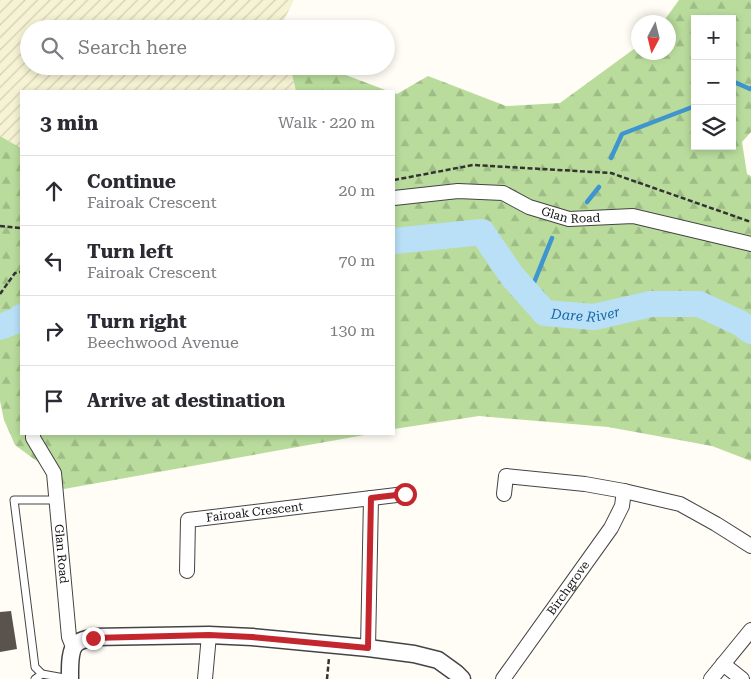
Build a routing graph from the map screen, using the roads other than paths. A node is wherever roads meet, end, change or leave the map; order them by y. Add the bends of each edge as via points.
1 (395, 198) edge
2 (751, 244) edge
3 (33, 435) edge
4 (624, 491) junction
5 (405, 494) dead end
6 (504, 494) dead end
7 (371, 498) junction
8 (56, 500) junction
9 (751, 546) edge
10 (187, 571) dead end
11 (751, 630) edge
12 (209, 635) junction
13 (73, 647) junction
14 (368, 648) junction
15 (723, 664) junction
16 (42, 674) junction
17 (36, 679) edge
18 (70, 679) edge
19 (205, 679) edge
20 (462, 679) edge
21 (503, 679) edge
22 (711, 679) edge
23 (742, 679) edge

1 - 2 street, Glan Road via 458,191 503,193 529,206 569,219 633,216
3 - 8 street, Glan Road via 54,473
4 - 6 street via 506,476
4 - 9 street via 680,504
4 - 21 street, Birchgrove via 622,506 611,528
5 - 7 street, Fairoak Crescent
7 - 10 street, Fairoak Crescent via 188,520
7 - 14 street
8 - 13 street, Glan Road via 69,637
8 - 16 lane via 14,500 35,667
11 - 15 street
12 - 13 street via 93,638 78,642
12 - 14 street
12 - 19 street
13 - 18 street, Glan Road
14 - 20 street via 438,660
15 - 22 street
15 - 23 street
16 - 17 lane
16 - 18 lane

